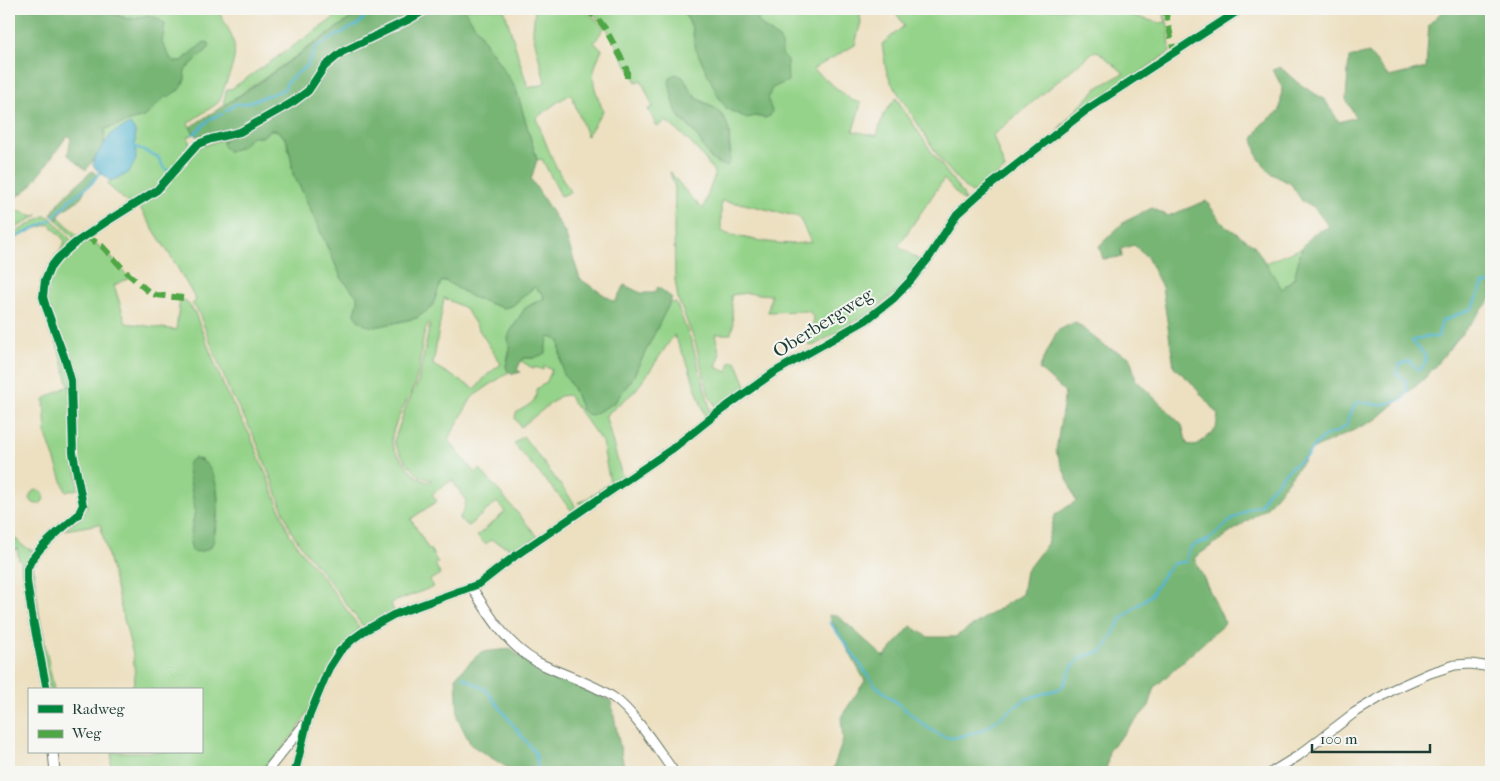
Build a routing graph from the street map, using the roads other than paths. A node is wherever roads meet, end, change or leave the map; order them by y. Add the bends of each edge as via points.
1 (426, 9) edge
2 (1241, 9) edge
3 (472, 588) junction
4 (1491, 667) edge
5 (47, 688) edge
6 (308, 719) junction
7 (53, 754) edge
8 (55, 772) edge
9 (266, 772) edge
10 (294, 772) edge
11 (674, 772) edge
12 (1272, 772) edge

1 - 5 street via 342,52 324,67 308,91 293,102 240,132 198,144 153,194 76,243 50,268 44,284 44,297 72,380 73,452 83,505 78,515 41,548 27,569 32,615
2 - 3 street, Oberbergweg via 1089,108 979,194 957,214 911,280 866,320 773,373 658,460
3 - 6 street, Oberbergweg via 393,615 353,639 333,660
3 - 11 street via 503,633 520,650 620,703
4 - 12 street via 1455,665 1394,689 1354,712
6 - 9 street
6 - 10 street
7 - 8 street

